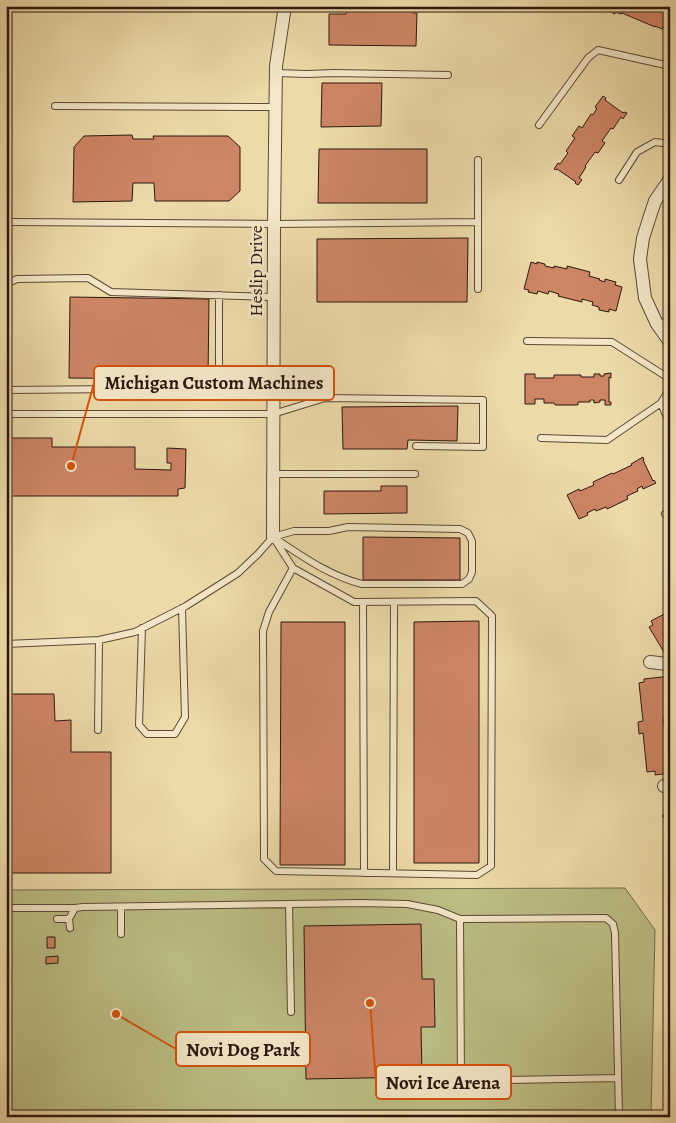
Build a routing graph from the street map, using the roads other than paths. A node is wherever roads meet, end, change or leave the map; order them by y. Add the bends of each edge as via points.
1 (285, 6) edge
2 (670, 66) edge
3 (276, 73) junction
4 (448, 75) dead end
5 (55, 106) dead end
6 (275, 107) junction
7 (539, 125) dead end
8 (670, 144) edge
9 (478, 160) dead end
10 (670, 179) edge
11 (620, 180) dead end
12 (12, 222) dead end
13 (478, 222) junction
14 (274, 224) junction
15 (6, 284) edge
16 (478, 289) dead end
17 (219, 295) junction
18 (274, 297) junction
19 (670, 321) edge
20 (657, 324) junction
21 (527, 342) dead end
22 (670, 342) edge
23 (670, 380) edge
24 (273, 382) junction
25 (219, 388) junction
26 (670, 388) edge
27 (6, 390) edge
28 (661, 402) junction
29 (6, 414) edge
30 (273, 414) junction
31 (670, 425) edge
32 (541, 438) dead end
33 (416, 446) dead end
34 (273, 474) junction
35 (415, 474) dead end
36 (273, 537) junction
37 (293, 568) junction
38 (363, 602) junction
39 (394, 602) junction
40 (182, 608) junction
41 (142, 628) junction
42 (99, 640) junction
43 (6, 644) edge
44 (650, 662) dead end
45 (670, 663) edge
46 (98, 730) dead end
47 (364, 873) junction
48 (393, 873) junction
49 (289, 904) junction
50 (121, 907) junction
51 (6, 908) edge
52 (75, 908) junction
53 (57, 919) dead end
54 (69, 919) junction
55 (460, 919) junction
56 (70, 928) dead end
57 (121, 934) dead end
58 (290, 1012) dead end
59 (618, 1078) junction
60 (619, 1117) edge

1 - 3 street, Heslip Drive
2 - 7 lane via 598,50 588,58
3 - 4 lane
3 - 6 street, Heslip Drive
5 - 6 lane
6 - 14 street, Heslip Drive
8 - 11 lane via 655,142 637,152
9 - 13 lane
10 - 20 street via 655,201 642,238 640,258 645,298
12 - 14 lane
13 - 14 lane
13 - 16 lane
14 - 18 street, Heslip Drive
15 - 17 lane via 17,278 88,278 111,292
17 - 18 lane
17 - 25 lane
18 - 24 street, Heslip Drive
19 - 20 lane
20 - 22 street
21 - 23 lane via 612,342
24 - 25 lane
24 - 30 street, Heslip Drive
25 - 27 lane
26 - 28 lane
28 - 31 lane
28 - 32 lane via 607,440
29 - 30 lane
30 - 33 lane via 326,398 484,400 483,447
30 - 34 street, Heslip Drive
34 - 35 lane
34 - 36 street, Heslip Drive
36 - 36 lane via 307,560 362,584 462,584 472,572 472,541 468,533 460,529 348,527 294,531
36 - 37 lane
36 - 40 lane via 238,573
37 - 38 lane via 354,602
37 - 47 lane via 269,612 264,631 264,859 276,871
38 - 39 lane
38 - 47 lane
39 - 48 lane
39 - 48 lane via 476,601 492,616 491,866 477,875
40 - 41 lane
40 - 41 lane via 184,717 174,734 147,734 139,725
41 - 42 lane
42 - 43 lane
42 - 46 lane
44 - 45 street
47 - 48 lane
49 - 50 lane
49 - 55 lane via 407,904 438,910
49 - 58 lane
50 - 52 lane
50 - 57 lane
51 - 52 lane
52 - 54 lane
53 - 54 lane
54 - 56 lane
55 - 59 lane via 606,918 613,924
55 - 59 lane via 461,1082
59 - 60 lane

